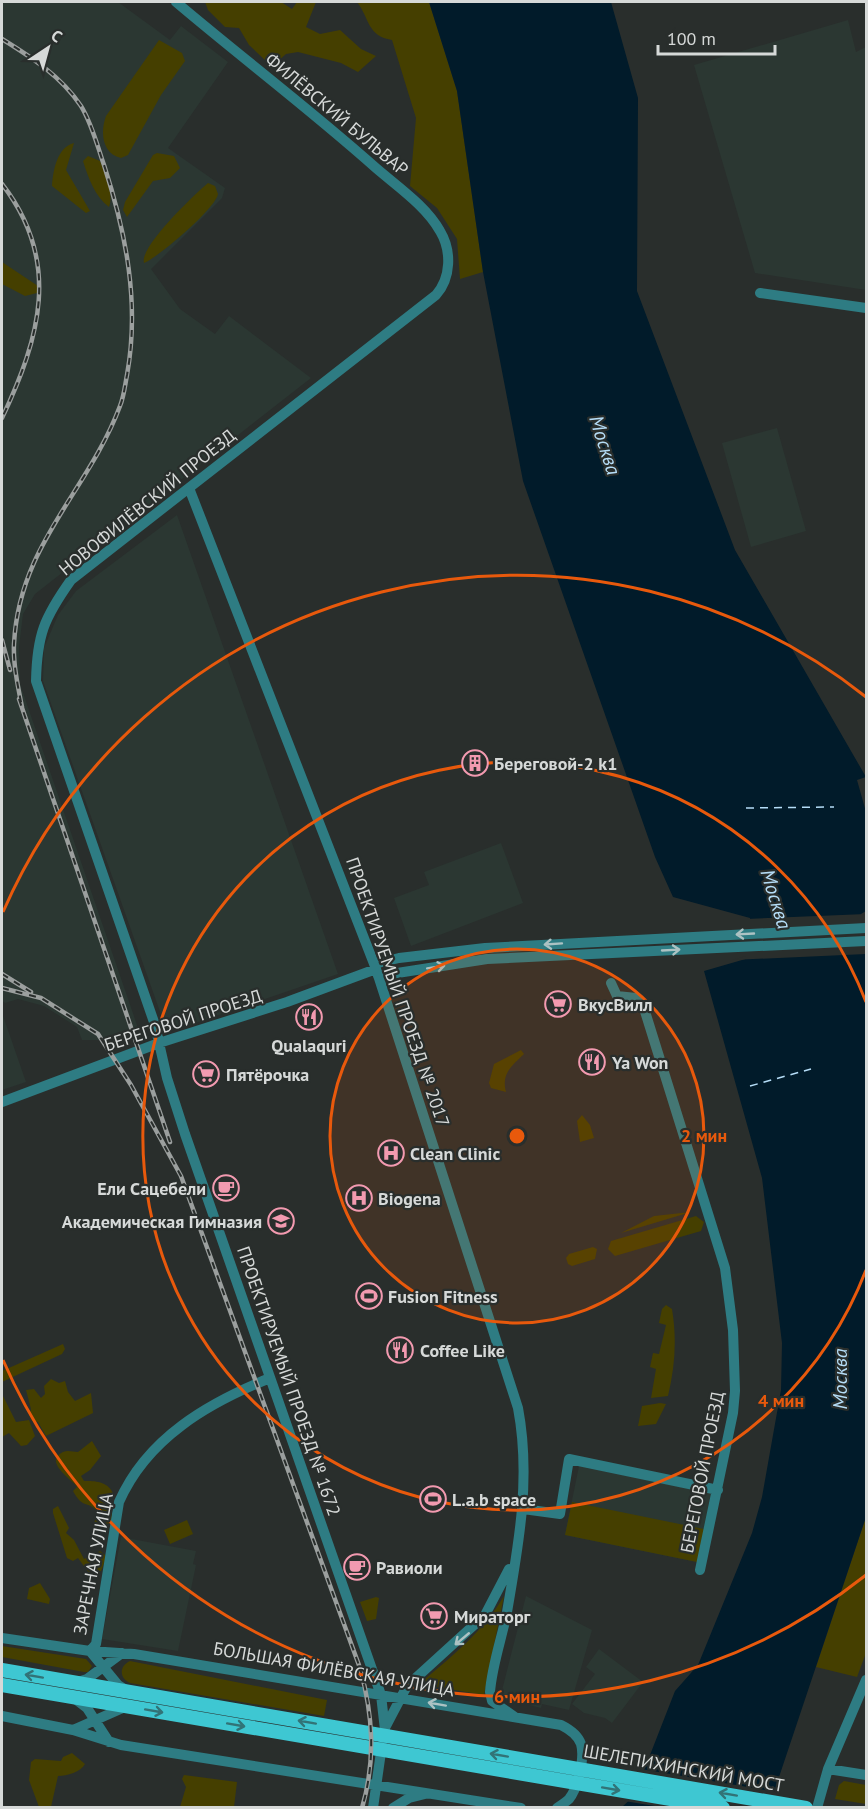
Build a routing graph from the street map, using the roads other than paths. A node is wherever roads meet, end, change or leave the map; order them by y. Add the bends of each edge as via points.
1 (176, 2) edge
2 (448, 270) joint
3 (760, 292) dead end
4 (867, 308) edge
5 (189, 488) junction
6 (867, 928) edge
7 (867, 941) edge
8 (376, 970) junction
9 (611, 983) dead end
10 (159, 1043) junction
11 (2, 1102) edge
12 (270, 1378) junction
13 (718, 1490) junction
14 (523, 1509) junction
15 (515, 1555) junction
16 (700, 1570) dead end
17 (2, 1638) edge
18 (90, 1651) junction
19 (126, 1653) junction
20 (102, 1667) junction
21 (2, 1670) edge
22 (867, 1680) edge
23 (116, 1682) junction
24 (2, 1685) edge
25 (72, 1689) junction
26 (381, 1695) junction
27 (399, 1697) junction
28 (131, 1700) junction
29 (114, 1710) junction
30 (2, 1716) edge
31 (515, 1717) junction
32 (94, 1720) junction
33 (73, 1730) junction
34 (388, 1739) junction
35 (109, 1742) junction
36 (121, 1745) junction
37 (828, 1769) junction
38 (555, 1772) junction
39 (867, 1775) edge
40 (375, 1784) junction
41 (431, 1793) junction
42 (373, 1808) edge
43 (393, 1808) edge
44 (521, 1808) edge
45 (557, 1808) edge
46 (723, 1808) edge
47 (806, 1808) edge
48 (817, 1808) edge

1 - 2 street, ФИЛЁВСКИЙ БУЛЬВАР via 425,211 441,233
2 - 5 street, НОВОФИЛЁВСКИЙ ПРОЕЗД via 443,287 428,303
3 - 4 street
5 - 8 street, ПРОЕКТИРУЕМЫЙ ПРОЕЗД № 2017
5 - 10 street, НОВОФИЛЁВСКИЙ ПРОЕЗД via 71,580 53,606 36,645 36,681
6 -> 8 street via 485,948 399,958
8 -> 7 street via 487,959
8 - 10 street, БЕРЕГОВОЙ ПРОЕЗД
8 - 14 street, ПРОЕКТИРУЕМЫЙ ПРОЕЗД № 2017 via 518,1408 525,1459
9 - 13 street, БЕРЕГОВОЙ ПРОЕЗД via 617,996 636,998 643,1005 726,1268 735,1391
10 - 11 street, БЕРЕГОВОЙ ПРОЕЗД
10 - 12 street, ПРОЕКТИРУЕМЫЙ ПРОЕЗД № 1672 via 167,1078
12 - 18 street, ЗАРЕЧНАЯ УЛИЦА via 197,1413 158,1445 126,1486 119,1502 96,1644
12 - 26 street, ПРОЕКТИРУЕМЫЙ ПРОЕЗД № 1672
13 - 14 street via 569,1459 560,1514
13 - 16 street, БЕРЕГОВОЙ ПРОЕЗД
14 - 15 street, ПРОЕКТИРУЕМЫЙ ПРОЕЗД № 2017
15 -> 27 street, ПРОЕКТИРУЕМЫЙ ПРОЕЗД № 2017 via 485,1615
15 - 31 street, ПРОЕКТИРУЕМЫЙ ПРОЕЗД № 2017 via 490,1692 492,1701
17 - 18 street, БОЛЬШАЯ ФИЛЁВСКАЯ УЛИЦА
18 - 19 street, БОЛЬШАЯ ФИЛЁВСКАЯ УЛИЦА
18 - 20 street
19 - 20 street
19 - 23 street via 114,1665
19 - 26 street, БОЛЬШАЯ ФИЛЁВСКАЯ УЛИЦА
20 - 23 street
20 - 25 street
25 -> 21 main road
22 - 37 street
23 - 28 street
24 - 25 main road
25 - 28 main road
25 - 32 street
26 - 27 street, БОЛЬШАЯ ФИЛЁВСКАЯ УЛИЦА
26 - 34 street, ПРОЕКТИРУЕМЫЙ ПРОЕЗД № 1672
31 -> 27 street, БОЛЬШАЯ ФИЛЁВСКАЯ УЛИЦА
27 - 34 street, ПРОЕКТИРУЕМЫЙ ПРОЕЗД № 2017
28 - 29 street
28 - 34 main road via 363,1739
29 - 32 street
29 - 36 street via 106,1731
30 - 33 street
31 - 45 street, БОЛЬШАЯ ФИЛЁВСКАЯ УЛИЦА via 561,1725 581,1743 575,1787 569,1799
32 - 33 street
32 - 35 street
33 - 35 street
34 - 38 main road
34 - 40 street
35 - 36 street
36 - 40 street
37 - 39 street
37 - 48 street
38 -> 46 main road, ШЕЛЕПИХИНСКИЙ МОСТ
47 -> 38 main road, ШЕЛЕПИХИНСКИЙ МОСТ
40 - 41 street
40 - 42 street
41 - 43 street via 410,1798
41 - 44 street

